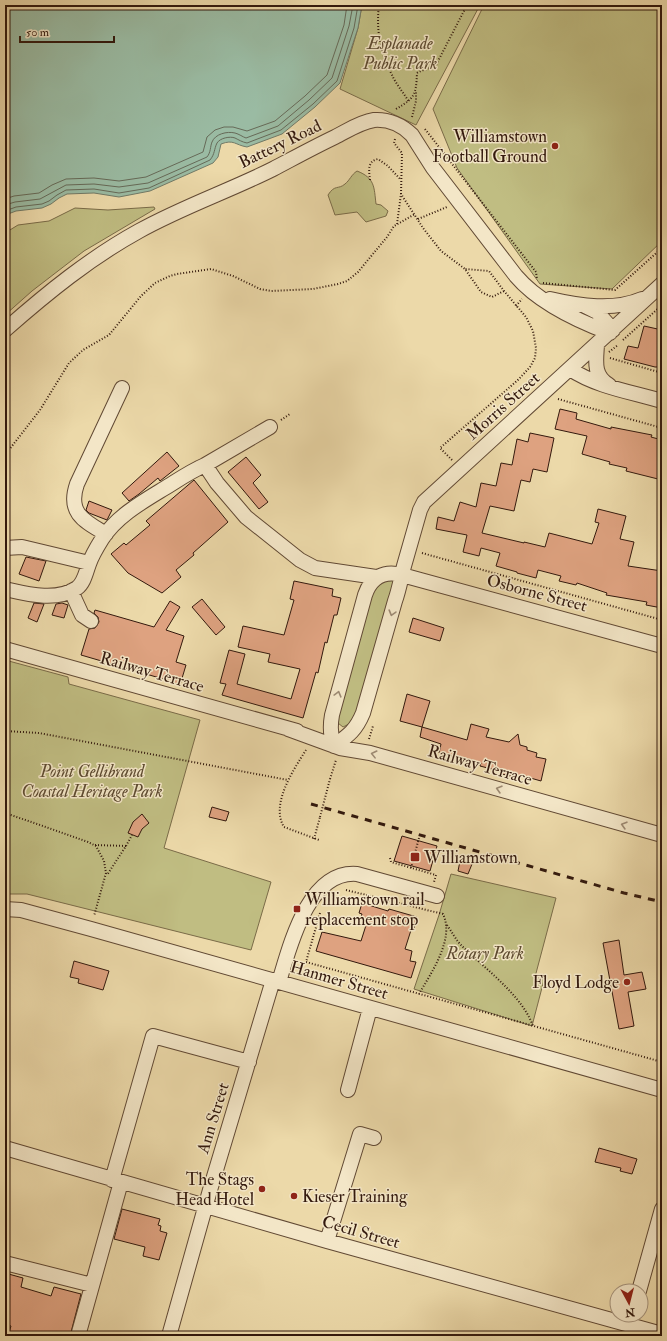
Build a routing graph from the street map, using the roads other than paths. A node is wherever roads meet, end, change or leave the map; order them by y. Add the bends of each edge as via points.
1 (536, 284) junction
2 (662, 284) edge
3 (648, 297) junction
4 (577, 304) junction
5 (578, 318) junction
6 (5, 330) edge
7 (611, 331) junction
8 (597, 345) junction
9 (583, 357) junction
10 (570, 369) junction
11 (613, 387) junction
12 (122, 388) dead end
13 (662, 401) edge
14 (270, 427) dead end
15 (205, 465) junction
16 (106, 534) junction
17 (5, 548) edge
18 (89, 563) junction
19 (376, 577) junction
20 (408, 577) junction
21 (5, 589) edge
22 (71, 591) junction
23 (91, 621) dead end
24 (662, 646) edge
25 (5, 649) edge
26 (332, 715) junction
27 (288, 729) junction
28 (334, 746) junction
29 (662, 835) edge
30 (437, 896) dead end
31 (5, 908) edge
32 (276, 981) junction
33 (370, 1008) junction
34 (249, 1062) junction
35 (348, 1090) dead end
36 (662, 1090) edge
37 (374, 1138) dead end
38 (5, 1148) edge
39 (117, 1181) junction
40 (205, 1206) junction
41 (662, 1209) edge
42 (327, 1241) junction
43 (5, 1263) edge
44 (641, 1283) edge
45 (92, 1285) junction
46 (629, 1325) edge
47 (662, 1334) edge
48 (78, 1336) edge
49 (169, 1336) edge

1 - 4 street, Battery Road via 546,298
1 - 5 street, Battery Road via 558,307
1 - 6 street, Battery Road via 516,276 441,179 412,135 395,123 374,120 159,220 79,269
2 - 3 street, Morris Street
3 - 4 street, Battery Road via 619,306
3 - 7 street, Morris Street
4 - 7 street, Battery Road via 595,310
5 - 7 street, Battery Road via 589,325
5 - 9 street via 583,324 587,338 587,348
7 - 8 street, Morris Street
8 - 9 street, Morris Street
8 - 11 street via 597,373 603,381
9 - 10 street, Morris Street
10 - 11 street via 585,378
10 - 20 street, Morris Street via 432,494 421,507
11 - 13 street
12 - 16 street via 73,496 80,517
14 - 15 street
15 - 16 street via 135,506
15 - 19 street via 246,517 300,560 315,568
16 - 18 street
17 - 18 street via 22,546
18 - 22 street via 80,584
19 - 20 street via 390,573
26 -> 19 street via 364,595
20 - 24 street, Osborne Street
20 -> 28 street, Morris Street via 358,726
21 - 22 street via 47,596
22 - 23 street via 81,613
25 - 27 street, Railway Terrace
26 - 27 street, Railway Terrace via 327,730 322,735
26 - 28 street via 330,729
27 - 28 street, Railway Terrace
29 -> 28 street, Railway Terrace via 370,753
30 - 32 street, Ann Street via 357,874 335,878 316,895 303,913
31 - 32 street, Hanmer Street via 22,910
32 - 33 street, Hanmer Street
32 - 34 street, Ann Street
33 - 35 street
33 - 36 street, Hanmer Street
34 - 39 street via 153,1036
34 - 40 street, Ann Street
37 - 42 street via 360,1134
38 - 39 street, Cecil Street
39 - 40 street, Cecil Street
39 - 45 street
40 - 42 street, Cecil Street
40 - 49 street, Ann Street
41 - 44 street
42 - 46 street, Cecil Street
43 - 45 street
45 - 48 street
46 - 47 street, Cecil Street

